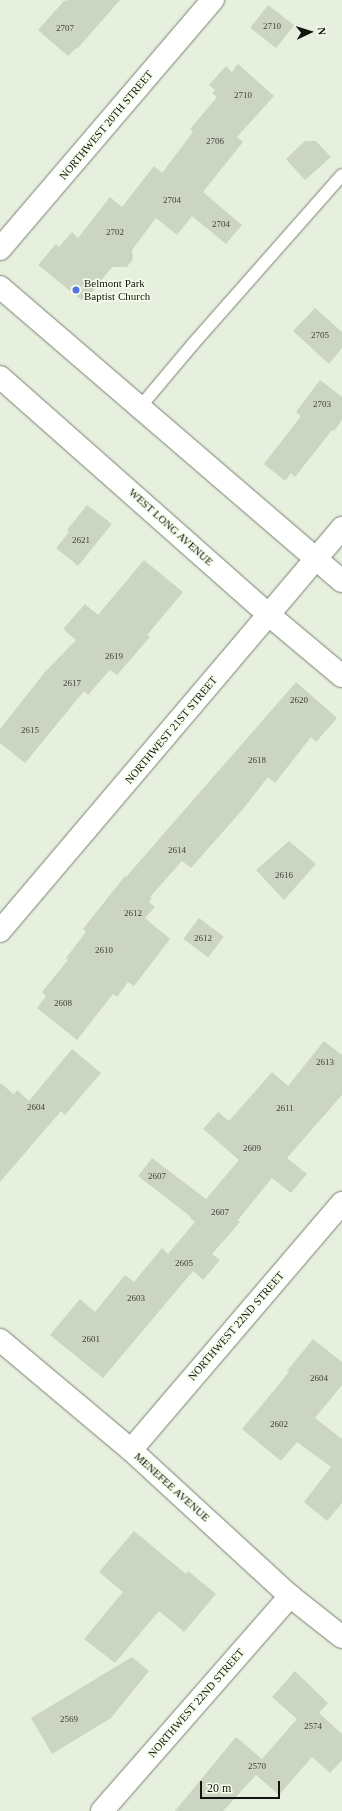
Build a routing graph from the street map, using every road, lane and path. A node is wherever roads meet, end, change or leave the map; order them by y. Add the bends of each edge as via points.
1 (213, 0) edge
2 (342, 175) edge
3 (0, 250) edge
4 (0, 287) edge
5 (0, 377) edge
6 (140, 407) junction
7 (342, 528) edge
8 (316, 559) junction
9 (342, 581) edge
10 (269, 615) junction
11 (342, 676) edge
12 (0, 931) edge
13 (342, 1203) edge
14 (0, 1340) edge
15 (131, 1450) junction
16 (290, 1596) junction
17 (342, 1637) edge
18 (102, 1811) edge

1 - 3 street, NORTHWEST 20TH STREET
2 - 6 lane
4 - 6 street
5 - 10 street, WEST LONG AVENUE
6 - 8 street
7 - 8 street, NORTHWEST 21ST STREET
8 - 9 street
8 - 10 street, NORTHWEST 21ST STREET
10 - 11 street, WEST LONG AVENUE
10 - 12 street, NORTHWEST 21ST STREET
13 - 15 street, NORTHWEST 22ND STREET
14 - 15 street, MENEFEE AVENUE
15 - 16 street, MENEFEE AVENUE
16 - 17 street, MENEFEE AVENUE
16 - 18 street, NORTHWEST 22ND STREET

